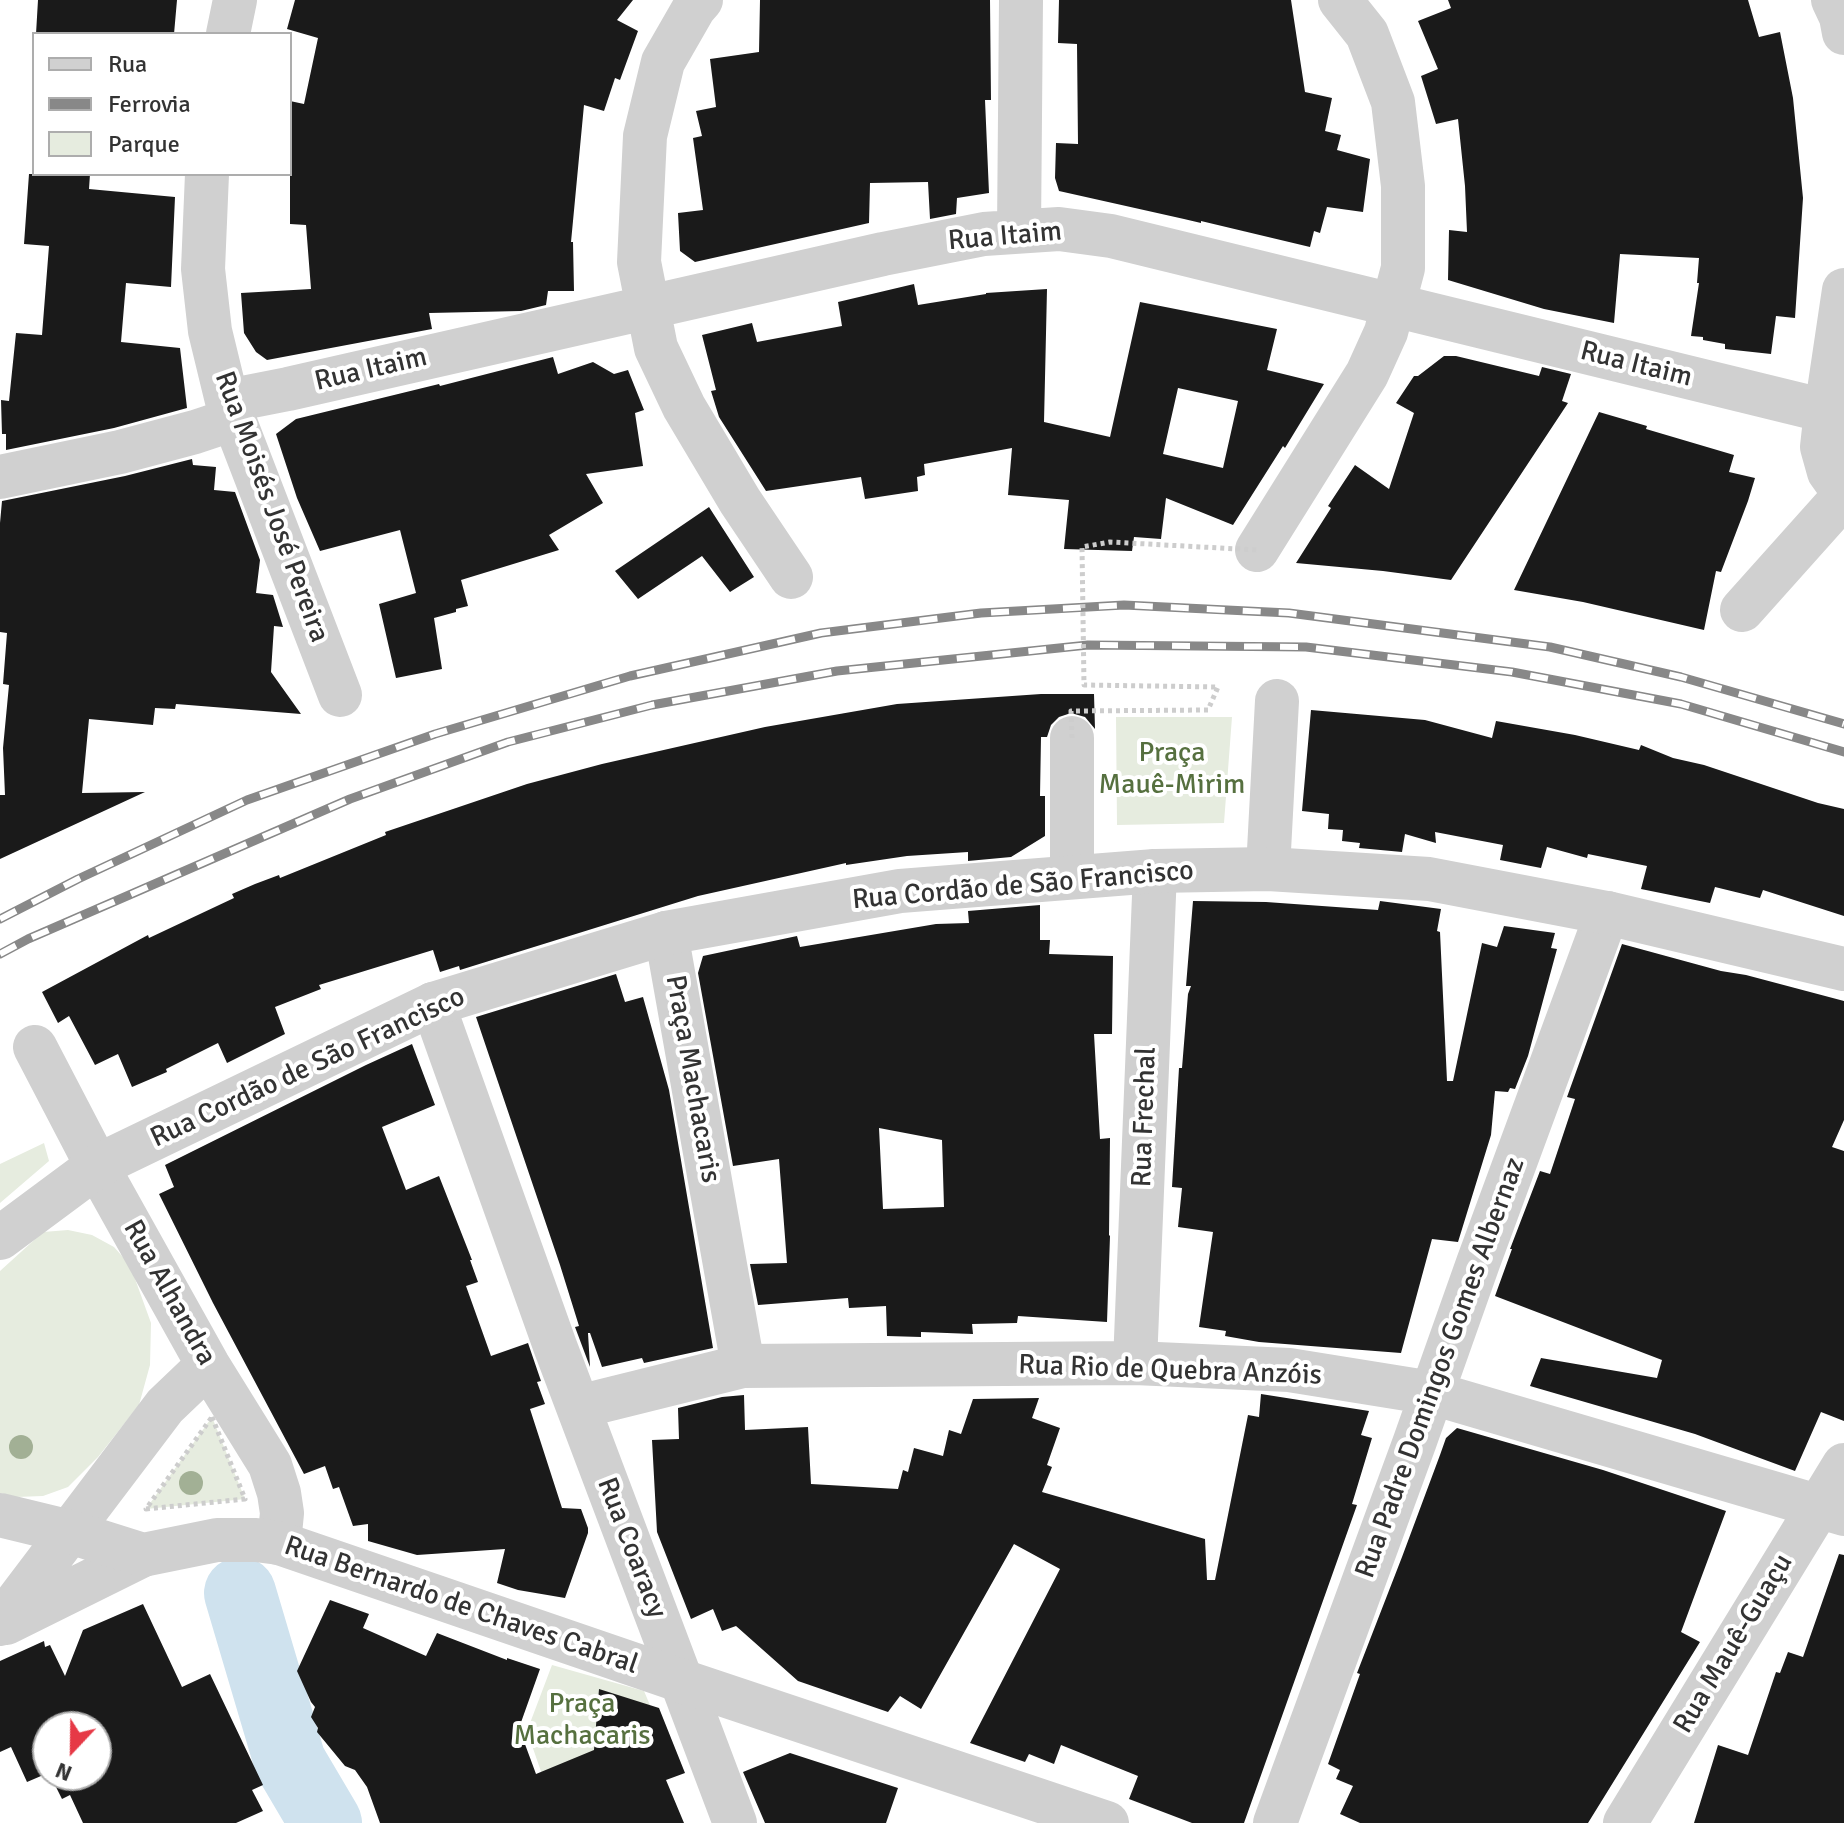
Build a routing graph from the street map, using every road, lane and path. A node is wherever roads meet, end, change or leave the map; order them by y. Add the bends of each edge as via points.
1 (235, 0) edge
2 (701, 0) edge
3 (1021, 0) edge
4 (1340, 0) edge
5 (1833, 0) edge
6 (228, 32) edge
7 (1844, 33) edge
8 (207, 176) edge
9 (1019, 231) junction
10 (1844, 290) edge
11 (1393, 305) junction
12 (647, 307) junction
13 (230, 410) junction
14 (1826, 411) junction
15 (0, 477) edge
16 (1844, 494) edge
17 (1257, 550) joint
18 (791, 577) dead end
19 (1742, 610) dead end
20 (340, 695) dead end
21 (1277, 701) dead end
22 (1072, 738) joint
23 (1268, 869) junction
24 (1155, 871) junction
25 (1072, 877) junction
26 (1607, 913) junction
27 (666, 933) junction
28 (1844, 969) edge
29 (433, 1004) junction
30 (35, 1047) dead end
31 (97, 1166) junction
32 (0, 1238) edge
33 (1135, 1363) junction
34 (208, 1365) junction
35 (743, 1366) junction
36 (1432, 1393) junction
37 (578, 1407) junction
38 (1844, 1465) edge
39 (1832, 1510) edge
40 (0, 1515) edge
41 (260, 1528) junction
42 (70, 1532) junction
43 (164, 1551) junction
44 (0, 1625) edge
45 (682, 1681) junction
46 (735, 1823) edge
47 (1107, 1823) edge
48 (1275, 1823) edge
49 (1625, 1823) edge

1 - 6 street
2 - 12 street via 663,62 645,136 639,262
3 - 9 street
4 - 11 street via 1367,34 1393,102 1403,186 1403,268
5 - 7 street
8 - 13 street, Rua Moisés José Pereira via 203,269 210,331
9 - 11 street, Rua Itaim via 1059,229 1111,236
9 - 12 street, Rua Itaim via 897,251
10 - 14 street
11 - 14 street, Rua Itaim
11 - 17 street via 1367,374
12 - 13 street, Rua Itaim via 288,389
12 - 18 street via 656,348 684,407
13 - 15 street, Rua Itaim via 195,432
13 - 20 street, Rua Moisés José Pereira
14 - 16 street via 1822,447 1829,472
16 - 19 street
17 - 22 path, bridge via 1110,542 1082,547 1084,685 1218,687 1208,710 1071,711
21 - 23 street
22 - 25 street
23 - 24 street, Rua Cordão de São Francisco
23 - 26 street, Rua Cordão de São Francisco via 1429,879
24 - 25 street, Rua Cordão de São Francisco
24 - 33 street, Rua Frechal
25 - 27 street, Rua Cordão de São Francisco via 900,891
26 - 28 street, Rua Cordão de São Francisco
26 - 36 street, Rua Padre Domingos Gomes Albernaz
27 - 29 street, Rua Cordão de São Francisco
27 - 35 street, Praça Machacaris
29 - 31 street, Rua Cordão de São Francisco
29 - 37 street
30 - 31 street, Rua Alhandra
31 - 32 street, Rua Cordão de São Francisco
31 - 34 street, Rua Alhandra
33 - 35 street, Rua Rio de Quebra Anzóis
33 - 36 street, Rua Rio de Quebra Anzóis via 1289,1370
34 - 41 street, Rua Alhandra via 270,1465 279,1493 282,1513
34 - 42 street via 165,1406
35 - 37 street, Rua Rio de Quebra Anzóis
36 - 39 street, Rua Rio de Quebra Anzóis
36 - 48 street, Rua Padre Domingos Gomes Albernaz
37 - 45 street, Rua Coaracy
38 - 39 street, Rua Mauê-Guaçu
39 - 49 street, Rua Mauê-Guaçu
40 - 42 street
41 - 41 path via 217,1502 146,1509 212,1417
41 - 43 street, Rua Bernardo de Chaves Cabral
41 - 45 street, Rua Bernardo de Chaves Cabral
42 - 43 street
42 - 44 street
43 - 44 street, Rua Bernardo de Chaves Cabral
45 - 46 street, Rua Coaracy
45 - 47 street, Rua Bernardo de Chaves Cabral

